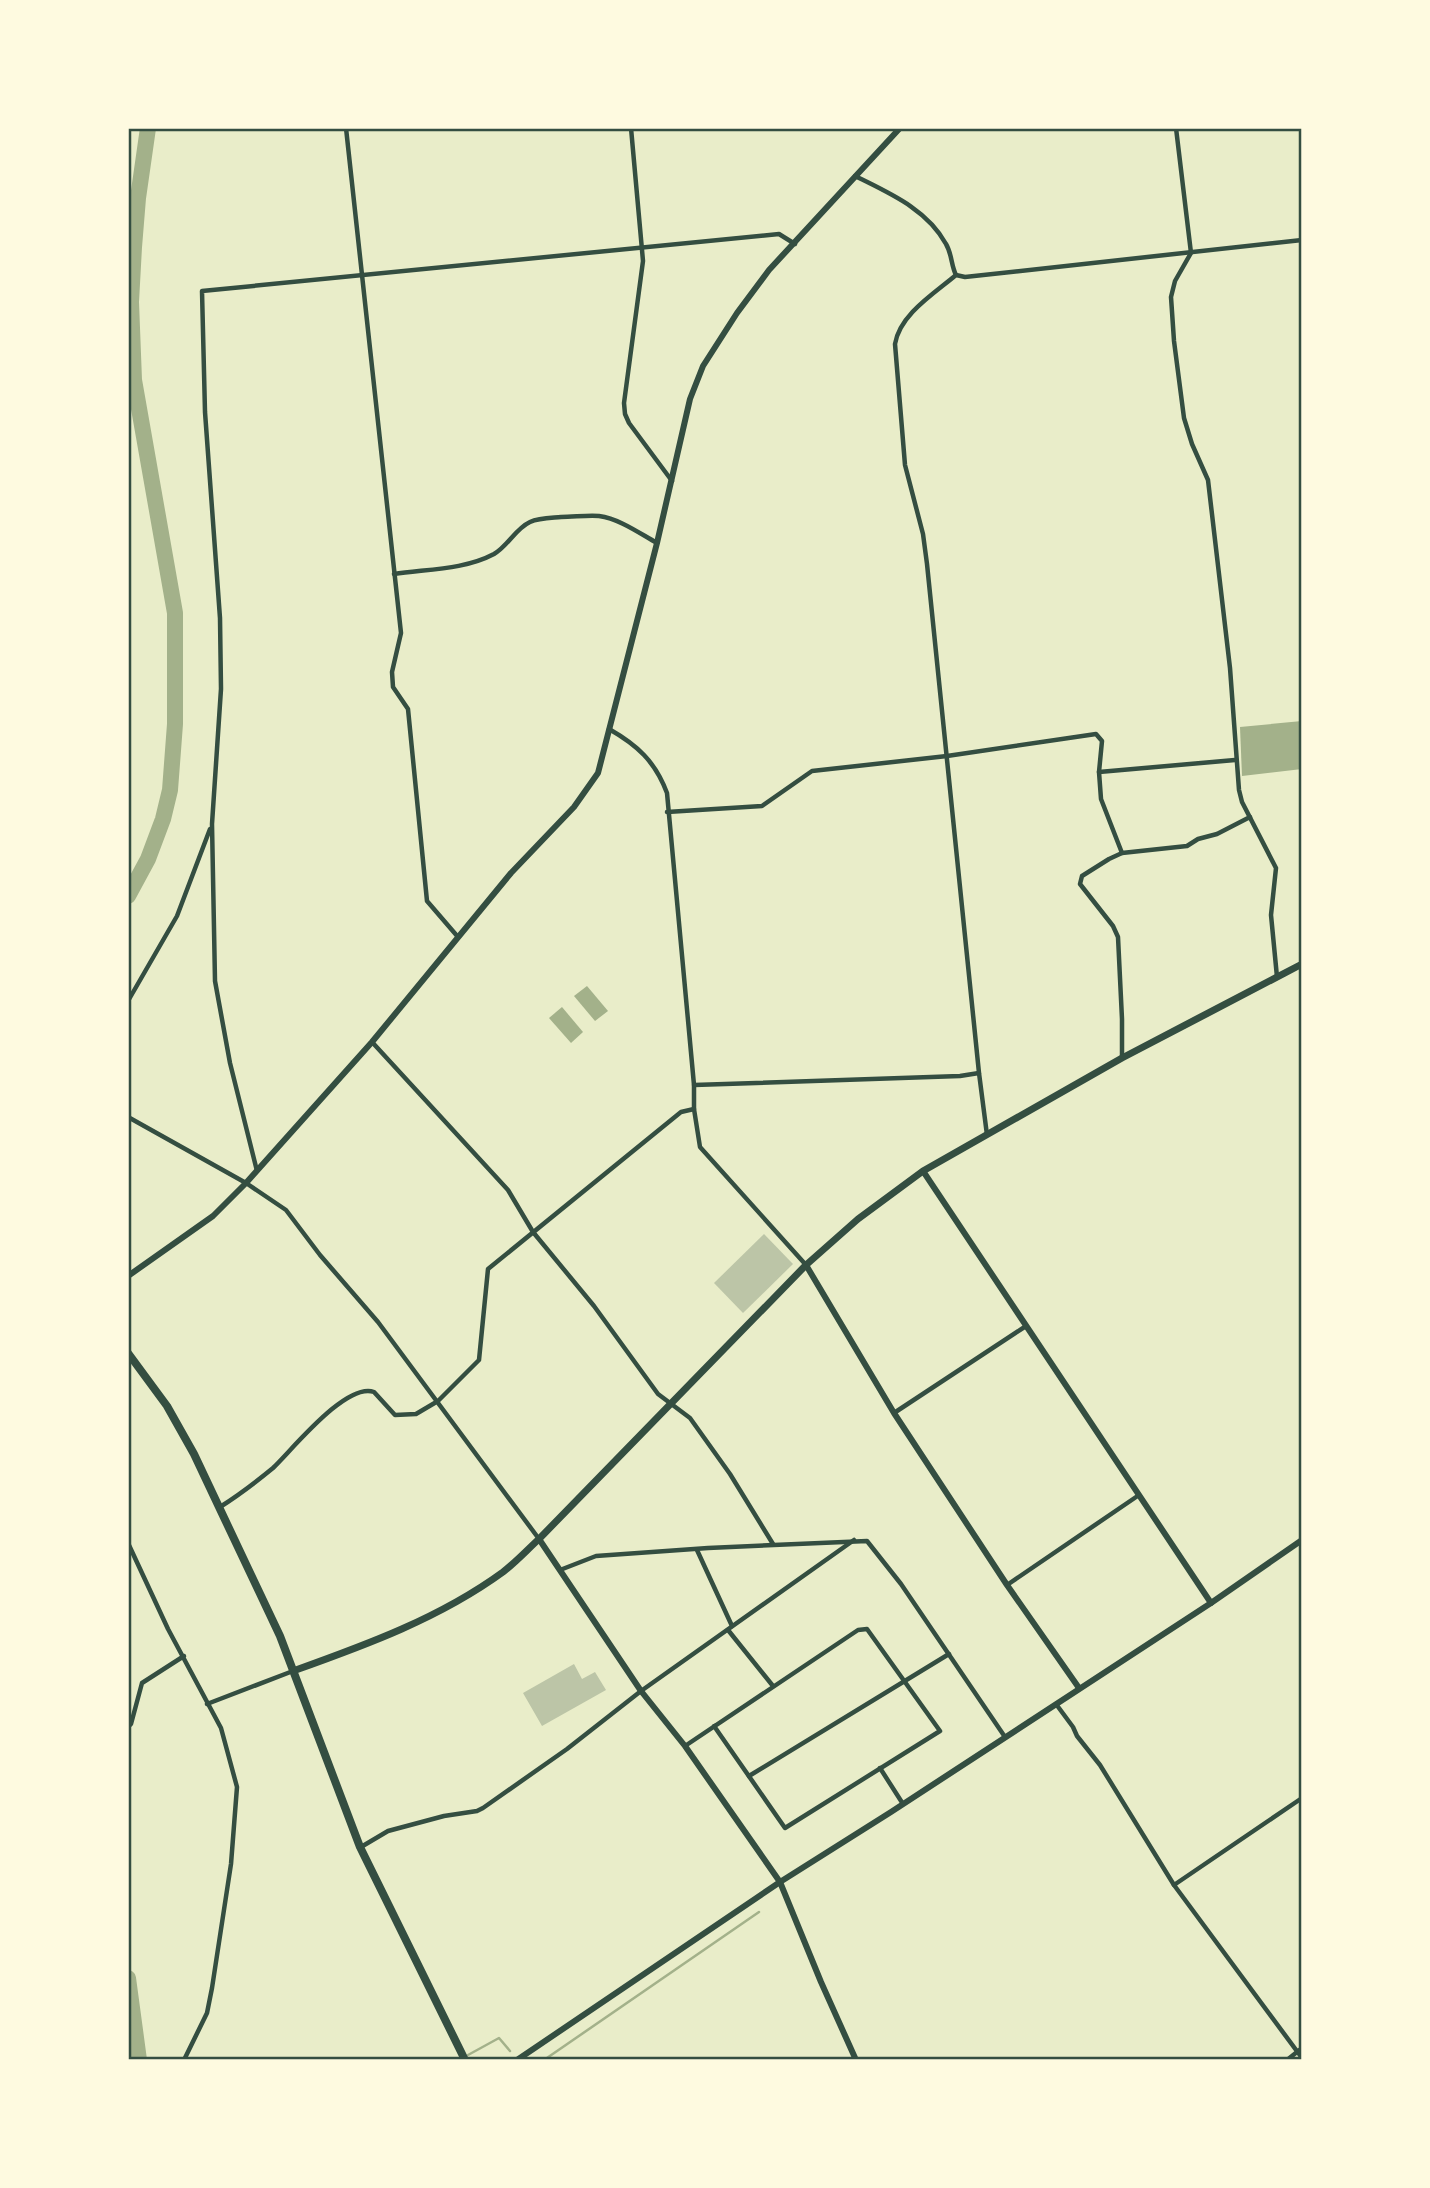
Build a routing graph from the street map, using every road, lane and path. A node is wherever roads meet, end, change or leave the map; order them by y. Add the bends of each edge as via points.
1 (346, 128) edge
2 (631, 128) edge
3 (900, 128) edge
4 (1176, 128) edge
5 (855, 176) junction
6 (1302, 240) edge
7 (795, 244) junction
8 (643, 247) junction
9 (1191, 253) junction
10 (956, 275) junction
11 (362, 276) junction
12 (672, 481) junction
13 (657, 543) junction
14 (394, 574) junction
15 (609, 729) junction
16 (947, 756) junction
17 (1235, 760) junction
18 (1100, 772) junction
19 (667, 812) junction
20 (1250, 817) junction
21 (212, 824) junction
22 (1122, 853) junction
23 (458, 938) junction
24 (1302, 964) edge
25 (1276, 977) junction
26 (128, 1001) edge
27 (372, 1042) junction
28 (1122, 1058) junction
29 (979, 1073) junction
30 (694, 1085) junction
31 (694, 1109) junction
32 (128, 1117) edge
33 (987, 1135) junction
34 (257, 1171) junction
35 (923, 1171) junction
36 (246, 1183) junction
37 (533, 1232) junction
38 (806, 1265) junction
39 (128, 1276) edge
40 (1026, 1326) junction
41 (128, 1353) edge
42 (438, 1401) junction
43 (672, 1403) junction
44 (894, 1413) junction
45 (1139, 1495) junction
46 (219, 1507) junction
47 (539, 1539) junction
48 (854, 1540) junction
49 (1302, 1540) edge
50 (128, 1543) edge
51 (773, 1544) junction
52 (697, 1550) junction
53 (559, 1570) junction
54 (1007, 1585) junction
55 (1211, 1603) junction
56 (730, 1628) junction
57 (948, 1654) junction
58 (184, 1656) junction
59 (293, 1671) junction
60 (904, 1681) junction
61 (773, 1686) junction
62 (1079, 1688) junction
63 (641, 1691) junction
64 (207, 1704) junction
65 (1056, 1704) junction
66 (714, 1726) junction
67 (128, 1727) edge
68 (1005, 1737) junction
69 (685, 1746) junction
70 (880, 1768) junction
71 (749, 1776) junction
72 (1302, 1798) edge
73 (903, 1804) junction
74 (360, 1847) junction
75 (780, 1882) junction
76 (1174, 1885) junction
77 (1300, 2049) edge
78 (1302, 2058) edge
79 (184, 2060) edge
80 (465, 2060) edge
81 (517, 2060) edge
82 (856, 2060) edge
83 (1287, 2060) edge

1 - 11 street
2 - 8 street
3 - 5 street
4 - 9 street
5 - 7 street
5 - 10 street via 927,219 945,242
6 - 9 street
7 - 8 street via 779,234
7 - 12 street via 769,270 703,366 690,399
8 - 11 street
8 - 12 street via 624,403 629,423
9 - 10 street
9 - 17 street via 1175,281 1171,308 1184,418 1208,480 1230,668
10 - 16 street via 919,306 904,323 895,344 905,464 928,564
11 - 14 street
11 - 21 street via 202,291 205,412 220,618 221,690
12 - 13 street
13 - 14 street via 605,517 553,518 532,521 503,548 476,561
13 - 15 street
14 - 23 street via 401,634 393,687 408,709 427,901
15 - 19 street via 643,753 665,787
15 - 23 street via 598,773 574,807
16 - 18 street via 1096,734 1102,741
16 - 19 street via 812,771 762,806
16 - 29 street
17 - 18 street
17 - 20 street via 1242,802
18 - 22 street via 1101,799
19 - 30 street
20 - 22 street via 1187,846
20 - 25 street via 1276,868 1271,915
21 - 26 street via 177,916
21 - 34 street via 215,981
22 - 28 street via 1082,877 1080,884 1118,937
23 - 27 street
24 - 25 main road
25 - 28 main road
27 - 34 street
27 - 37 street via 508,1190
28 - 33 main road
29 - 30 street
29 - 33 street
30 - 31 street
31 - 37 street via 681,1112
31 - 38 street via 700,1147
32 - 36 street
33 - 35 main road
34 - 36 street
35 - 38 main road
35 - 40 street
36 - 39 street via 213,1216
36 - 42 street via 286,1210
37 - 42 street via 488,1269 479,1360
37 - 43 street via 658,1394
38 - 43 main road
38 - 44 street
40 - 44 street
40 - 45 street
41 - 46 highway via 167,1406
42 - 46 street via 416,1414 395,1415 374,1392 362,1391 309,1429 249,1488
42 - 47 street
43 - 47 main road
43 - 51 street via 688,1415 717,1455
44 - 54 street
45 - 54 street
45 - 55 street
46 - 59 highway
47 - 53 street
47 - 59 main road via 503,1572 454,1602 387,1637
48 - 51 street
48 - 56 street
48 - 57 street via 867,1541
49 - 55 street
50 - 58 street
51 - 52 street
52 - 53 street via 596,1556
52 - 56 street
53 - 63 street
54 - 62 street
55 - 62 street
56 - 61 street
56 - 63 street
57 - 60 street
57 - 68 street
58 - 64 street
58 - 67 street via 142,1684
59 - 64 street
59 - 74 highway
60 - 61 street via 867,1629 858,1630
60 - 70 street via 940,1731
60 - 71 street
61 - 66 street
62 - 65 street
63 - 69 street
63 - 74 street via 483,1808 388,1831
64 - 79 street via 221,1728 237,1787 231,1864 212,1988
65 - 68 street
65 - 76 street via 1100,1765
66 - 69 street
66 - 71 street
68 - 73 street
69 - 75 street
70 - 71 street via 785,1828
70 - 73 street
72 - 76 street
73 - 75 street
74 - 80 highway
75 - 81 street
75 - 82 street
76 - 77 street
77 - 78 street
77 - 83 street

